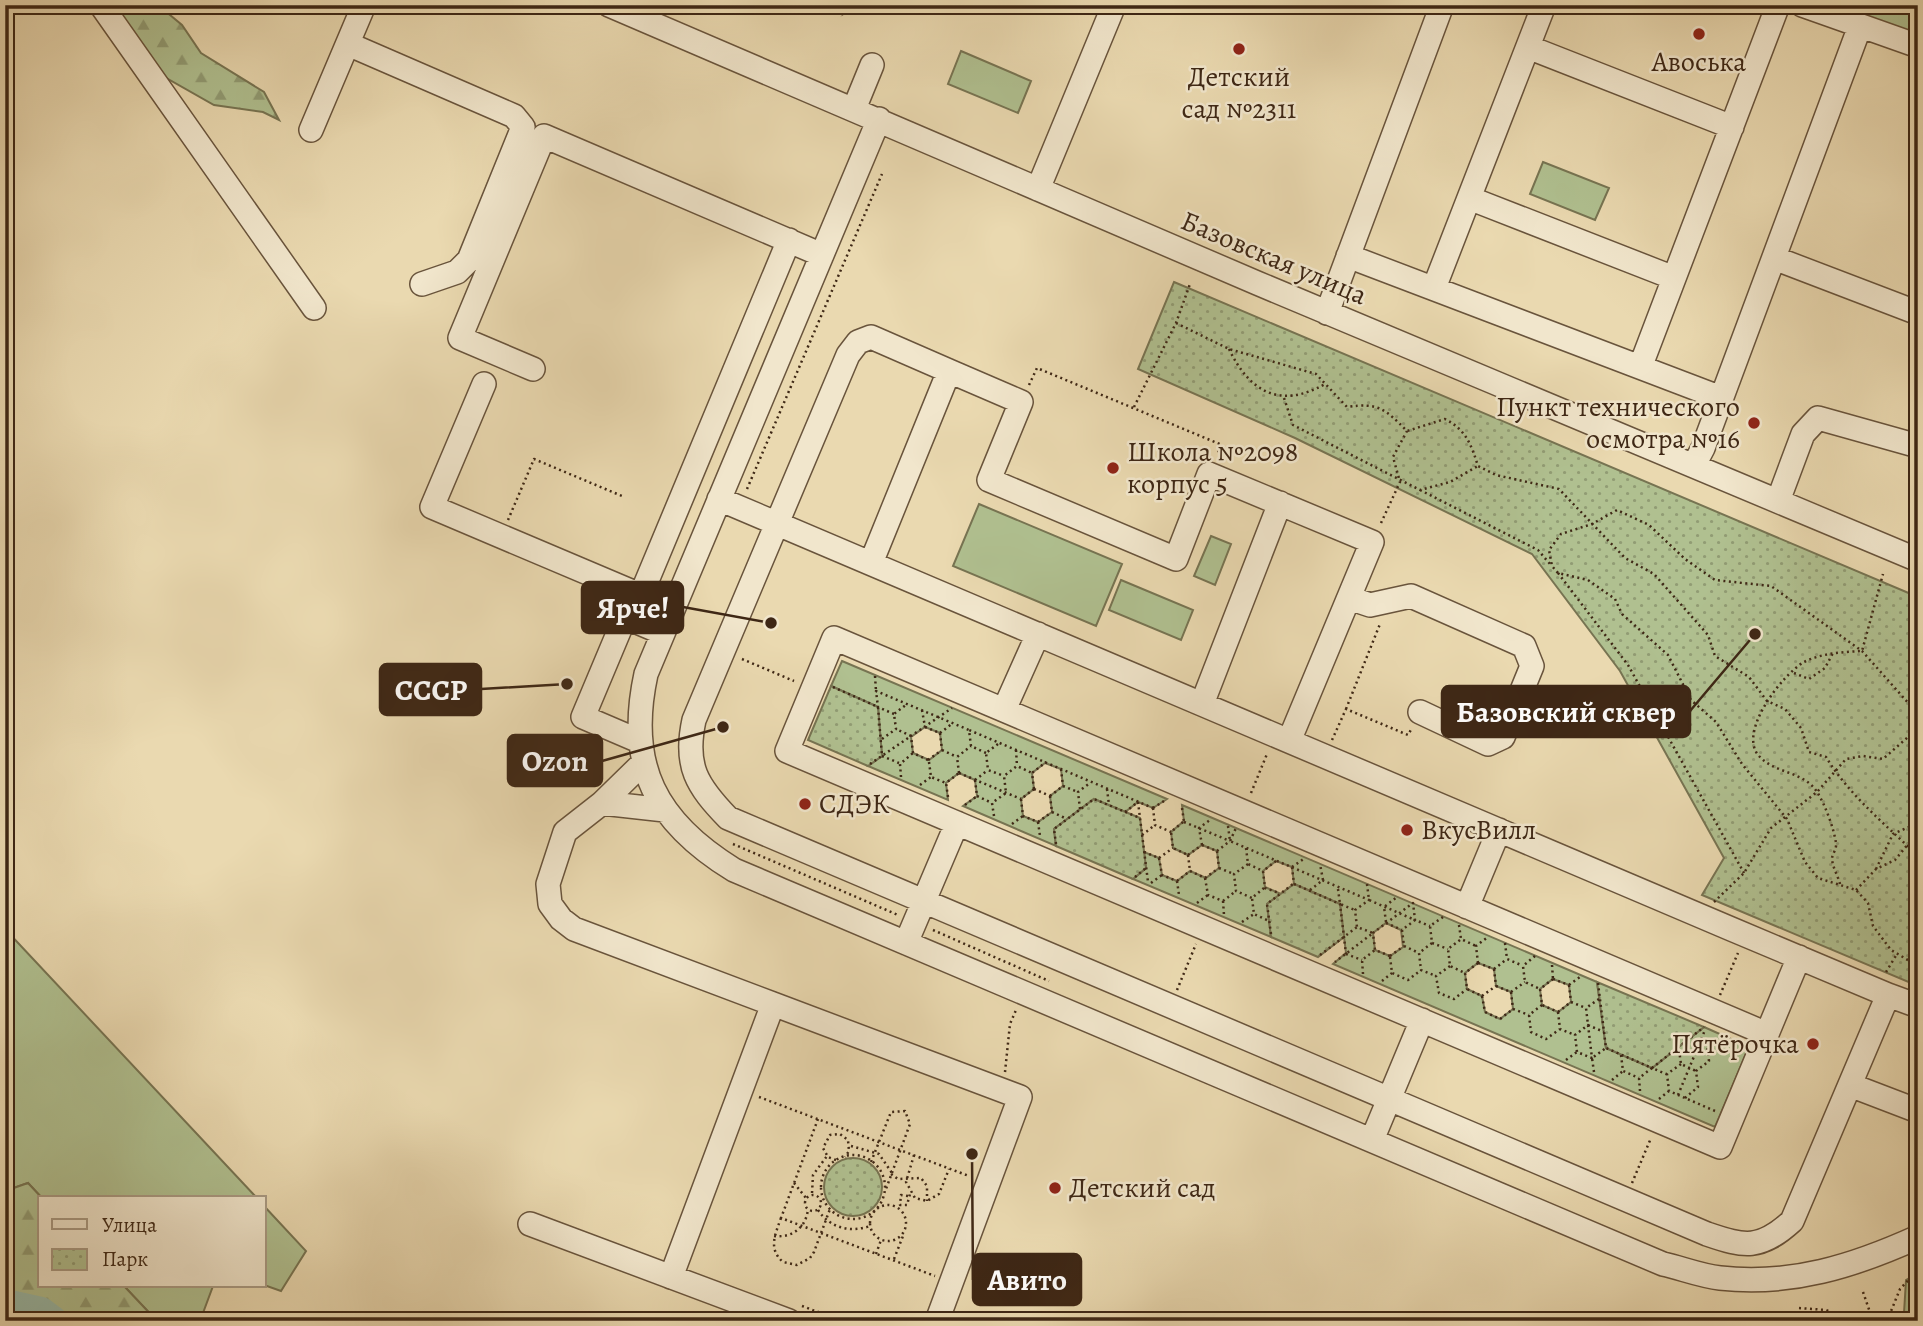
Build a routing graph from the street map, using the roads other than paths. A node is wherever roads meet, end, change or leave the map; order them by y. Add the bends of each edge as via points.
1 (101, 5) edge
2 (364, 5) edge
3 (609, 5) edge
4 (1114, 5) edge
5 (1442, 5) edge
6 (1545, 5) edge
7 (1778, 5) edge
8 (1802, 5) edge
9 (1860, 26) junction
10 (348, 44) junction
11 (1918, 46) edge
12 (1528, 47) junction
13 (872, 65) dead end
14 (854, 109) junction
15 (879, 119) junction
16 (1732, 127) junction
17 (311, 130) dead end
18 (1038, 189) junction
19 (1469, 198) junction
20 (789, 240) junction
21 (822, 255) junction
22 (1348, 256) junction
23 (1774, 258) junction
24 (1674, 278) junction
25 (422, 284) dead end
26 (1434, 288) junction
27 (314, 308) dead end
28 (1327, 313) junction
29 (1918, 313) edge
30 (1641, 365) junction
31 (533, 369) dead end
32 (949, 371) junction
33 (484, 384) dead end
34 (1721, 398) junction
35 (1918, 446) edge
36 (1694, 465) junction
37 (1778, 501) junction
38 (729, 503) junction
39 (1280, 503) junction
40 (777, 523) junction
41 (1918, 560) edge
42 (871, 563) junction
43 (641, 595) junction
44 (1349, 598) junction
45 (673, 609) junction
46 (663, 633) junction
47 (1038, 634) junction
48 (1202, 704) junction
49 (1004, 710) junction
50 (1420, 712) road end
51 (1282, 738) junction
52 (642, 752) junction
53 (602, 803) junction
54 (665, 810) junction
55 (960, 815) junction
56 (1499, 830) junction
57 (924, 901) junction
58 (1463, 915) junction
59 (911, 933) junction
60 (1799, 957) junction
61 (1886, 986) junction
62 (773, 1004) junction
63 (1918, 1006) edge
64 (1422, 1020) junction
65 (1767, 1034) junction
66 (1850, 1084) junction
67 (1389, 1099) junction
68 (1918, 1111) edge
69 (1372, 1140) junction
70 (530, 1224) dead end
71 (1918, 1237) edge
72 (671, 1277) junction
73 (789, 1321) edge
74 (937, 1321) edge

1 - 27 street
2 - 10 street
3 - 14 street, Базовская улица
4 - 18 street
5 - 22 street
6 - 12 street
7 - 16 street
8 - 9 street
9 - 11 street
9 - 23 street
10 - 17 street
10 - 25 street via 514,116 523,127 469,260 457,272
12 - 16 street
12 - 19 street
13 - 14 street
14 - 15 street, Базовская улица
15 - 18 street, Базовская улица
15 - 21 street
16 - 24 street
18 - 28 street, Базовская улица
19 - 24 street
19 - 26 street
20 - 21 street
20 - 31 street via 544,136 460,338
20 - 43 street
21 - 38 street
22 - 26 street
22 - 28 street
23 - 29 street
23 - 34 street
24 - 30 street
26 - 30 street
28 - 36 street, Базовская улица
30 - 34 street
32 - 39 street via 1021,402 989,480 1175,559 1209,474
32 - 40 street via 871,337 858,342 848,355
32 - 42 street
33 - 43 street via 432,507
34 - 36 street
35 - 37 street via 1818,418 1803,433
36 - 37 street, Базовская улица
37 - 41 street, Базовская улица
38 - 40 street
38 - 45 street
39 - 44 street via 1373,542
39 - 48 street
40 - 42 street
40 - 57 street via 694,720 689,743 692,768 704,793 728,818
42 - 47 street
43 - 45 street
44 - 50 street via 1370,605 1411,596 1524,646 1532,666 1503,737 1488,744
44 - 51 street
45 - 46 street
46 - 52 street via 638,709
46 - 52 street via 625,617 583,717
47 - 48 street
47 - 49 street
48 - 51 street
49 - 55 street via 834,638 822,688 787,751
49 - 58 street via 1236,818
51 - 56 street
52 - 53 street
52 - 54 street
53 - 54 street
53 - 62 street via 565,831 548,884 550,904 561,919 574,929
54 - 59 street via 683,834 734,870
55 - 57 street
55 - 64 street via 1203,928
56 - 58 street
56 - 60 street
57 - 59 street
57 - 67 street
58 - 65 street
59 - 69 street
60 - 61 street
60 - 65 street
61 - 63 street
61 - 66 street
62 - 72 street
62 - 74 street via 1020,1097
64 - 65 street via 1663,1114 1720,1147
64 - 67 street
66 - 67 street via 1792,1221 1774,1238 1740,1245
66 - 68 street
67 - 69 street
69 - 71 street via 1663,1264 1718,1278 1774,1280 1822,1273
70 - 72 street
72 - 73 street

